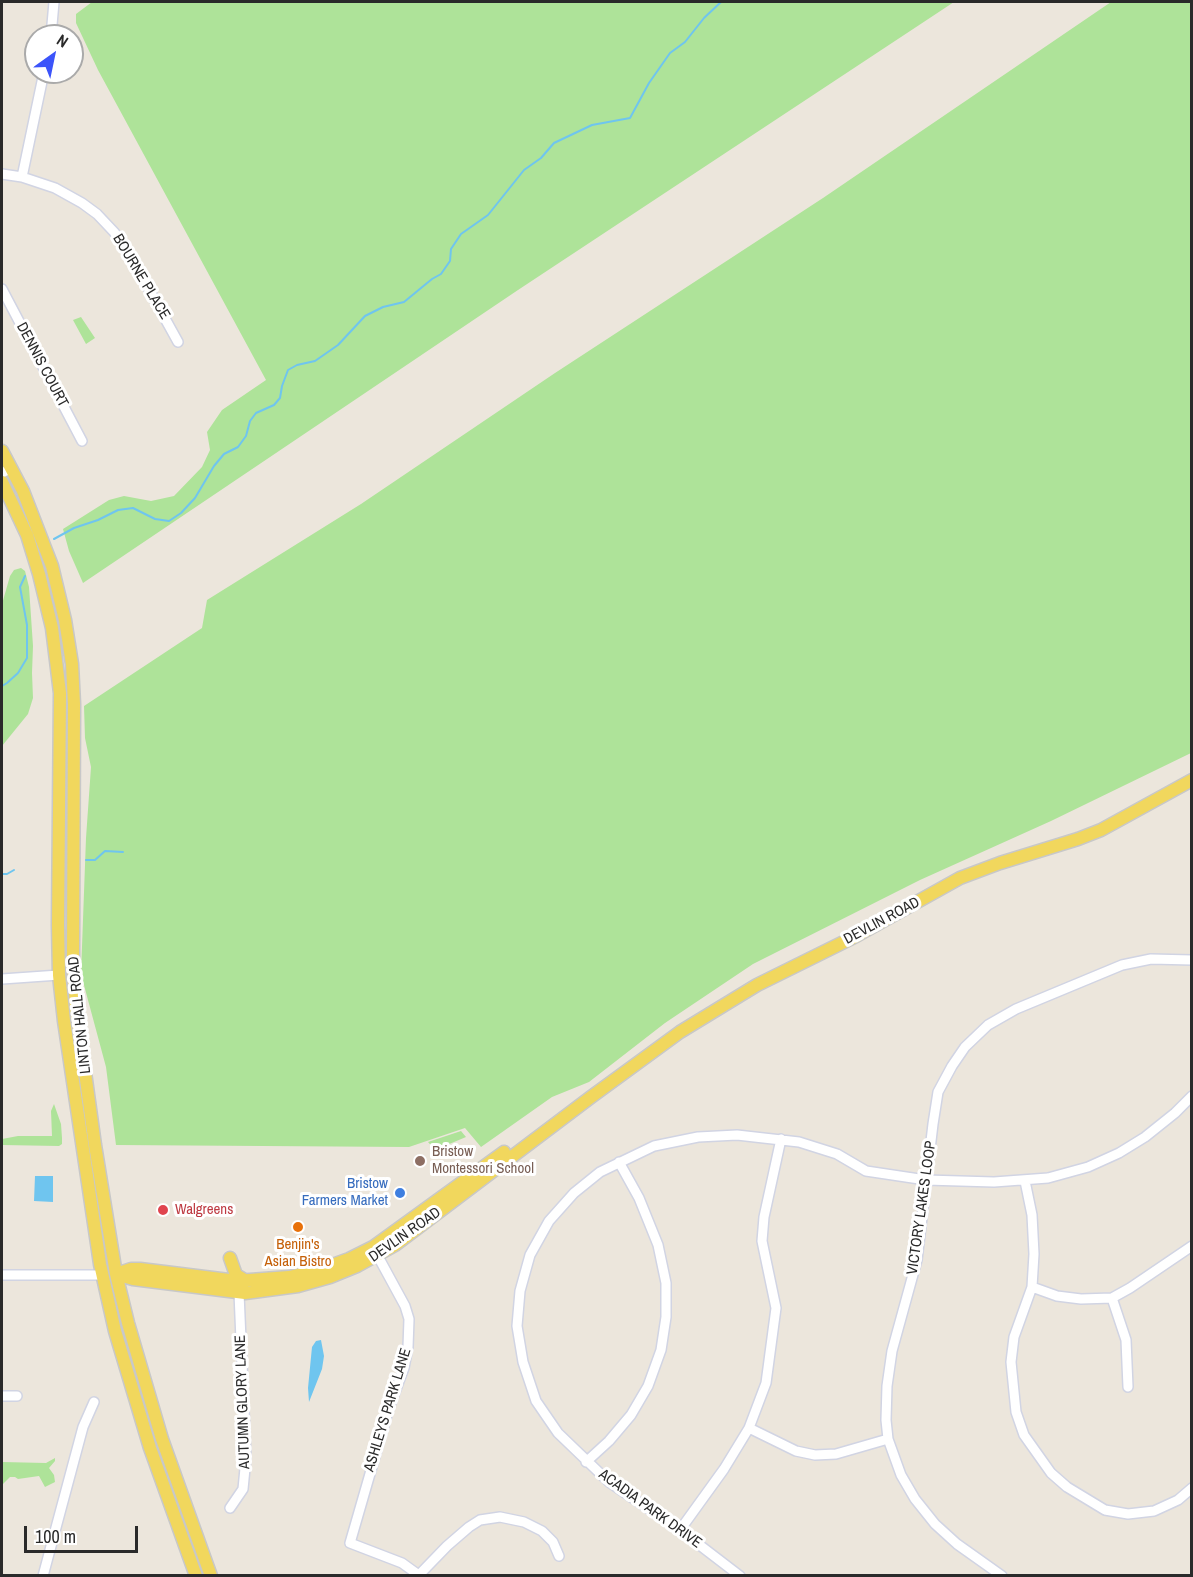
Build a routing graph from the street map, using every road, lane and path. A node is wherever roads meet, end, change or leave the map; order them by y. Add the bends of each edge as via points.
1 (54, 2) edge
2 (52, 24) edge
3 (41, 84) edge
4 (2, 174) edge
5 (22, 177) junction
6 (2, 289) edge
7 (178, 342) dead end
8 (82, 441) dead end
9 (2, 451) edge
10 (6, 471) edge
11 (2, 482) edge
12 (1191, 780) edge
13 (1191, 960) edge
14 (59, 975) junction
15 (2, 979) edge
16 (1191, 1096) edge
17 (781, 1139) junction
18 (619, 1162) junction
19 (926, 1180) junction
20 (1024, 1181) junction
21 (1191, 1246) edge
22 (375, 1252) junction
23 (116, 1274) junction
24 (2, 1275) edge
25 (102, 1275) junction
26 (212, 1279) junction
27 (246, 1281) junction
28 (1032, 1287) junction
29 (239, 1293) junction
30 (1112, 1298) junction
31 (1128, 1387) dead end
32 (2, 1396) edge
33 (17, 1396) dead end
34 (93, 1402) dead end
35 (749, 1428) junction
36 (888, 1439) junction
37 (586, 1462) junction
38 (1191, 1488) edge
39 (230, 1508) dead end
40 (680, 1530) junction
41 (559, 1556) dead end
42 (43, 1575) edge
43 (196, 1575) edge
44 (211, 1575) edge
45 (420, 1575) edge
46 (740, 1575) edge
47 (1002, 1575) edge

1 - 2 street
3 - 5 street
4 - 5 street, BOURNE PLACE
5 - 7 street, BOURNE PLACE via 82,203 109,226 137,266
6 - 8 street, DENNIS COURT
9 - 10 main road, LINTON HALL ROAD
10 - 23 main road, LINTON HALL ROAD via 23,490 52,566 72,664 76,1007
11 - 14 main road, LINTON HALL ROAD via 27,535 39,574 52,628 60,693
12 - 22 main road, DEVLIN ROAD via 1101,830 960,878 718,1007 591,1097 545,1123
13 - 19 street, VICTORY LAKES LOOP via 1151,959 1122,965 1016,1009 988,1025 965,1047 938,1092
14 - 15 street
14 - 25 main road, LINTON HALL ROAD
16 - 20 street, ACADIA PARK DRIVE via 1145,1137 1119,1153 1088,1167
17 - 18 street, ACADIA PARK DRIVE via 698,1137 654,1146
17 - 19 street, ACADIA PARK DRIVE via 837,1154 866,1171
17 - 35 street via 762,1241 776,1308 773,1337 766,1383
18 - 37 street via 658,1245 666,1283 666,1317 661,1350 648,1386 631,1415
18 - 37 street, ACADIA PARK DRIVE via 574,1193 549,1221 530,1256 520,1291 517,1326 523,1362 536,1401 558,1433
19 - 20 street, ACADIA PARK DRIVE
19 - 36 street, VICTORY LAKES LOOP via 918,1260 886,1386
20 - 28 street via 1035,1254
21 - 30 street
22 - 27 main road, DEVLIN ROAD via 289,1277
22 - 29 main road, DEVLIN ROAD via 345,1272 310,1283
22 - 45 street, ASHLEYS PARK LANE via 405,1306 409,1319 408,1347 350,1543 402,1563
23 - 25 main road, DEVLIN ROAD
23 - 26 main road, DEVLIN ROAD via 140,1269
23 - 29 main road, DEVLIN ROAD
23 - 44 main road, LINTON HALL ROAD via 162,1439
24 - 25 street
25 - 43 main road, LINTON HALL ROAD via 150,1448
26 - 27 main road, DEVLIN ROAD
26 - 27 main road via 223,1272 230,1258 236,1275
28 - 30 street via 1057,1296
28 - 38 street via 1014,1337 1012,1383 1024,1435 1051,1473 1106,1510 1128,1514 1154,1511 1178,1500
29 - 39 street, AUTUMN GLORY LANE via 246,1464 243,1489
30 - 31 street via 1126,1340
32 - 33 street
34 - 42 street
35 - 36 street via 796,1451 815,1455 836,1454
35 - 40 street
36 - 47 street, VICTORY LAKES LOOP via 901,1475 935,1524
37 - 40 street, ACADIA PARK DRIVE
40 - 46 street, ACADIA PARK DRIVE
41 - 45 street via 542,1531 500,1517 480,1520 469,1527

